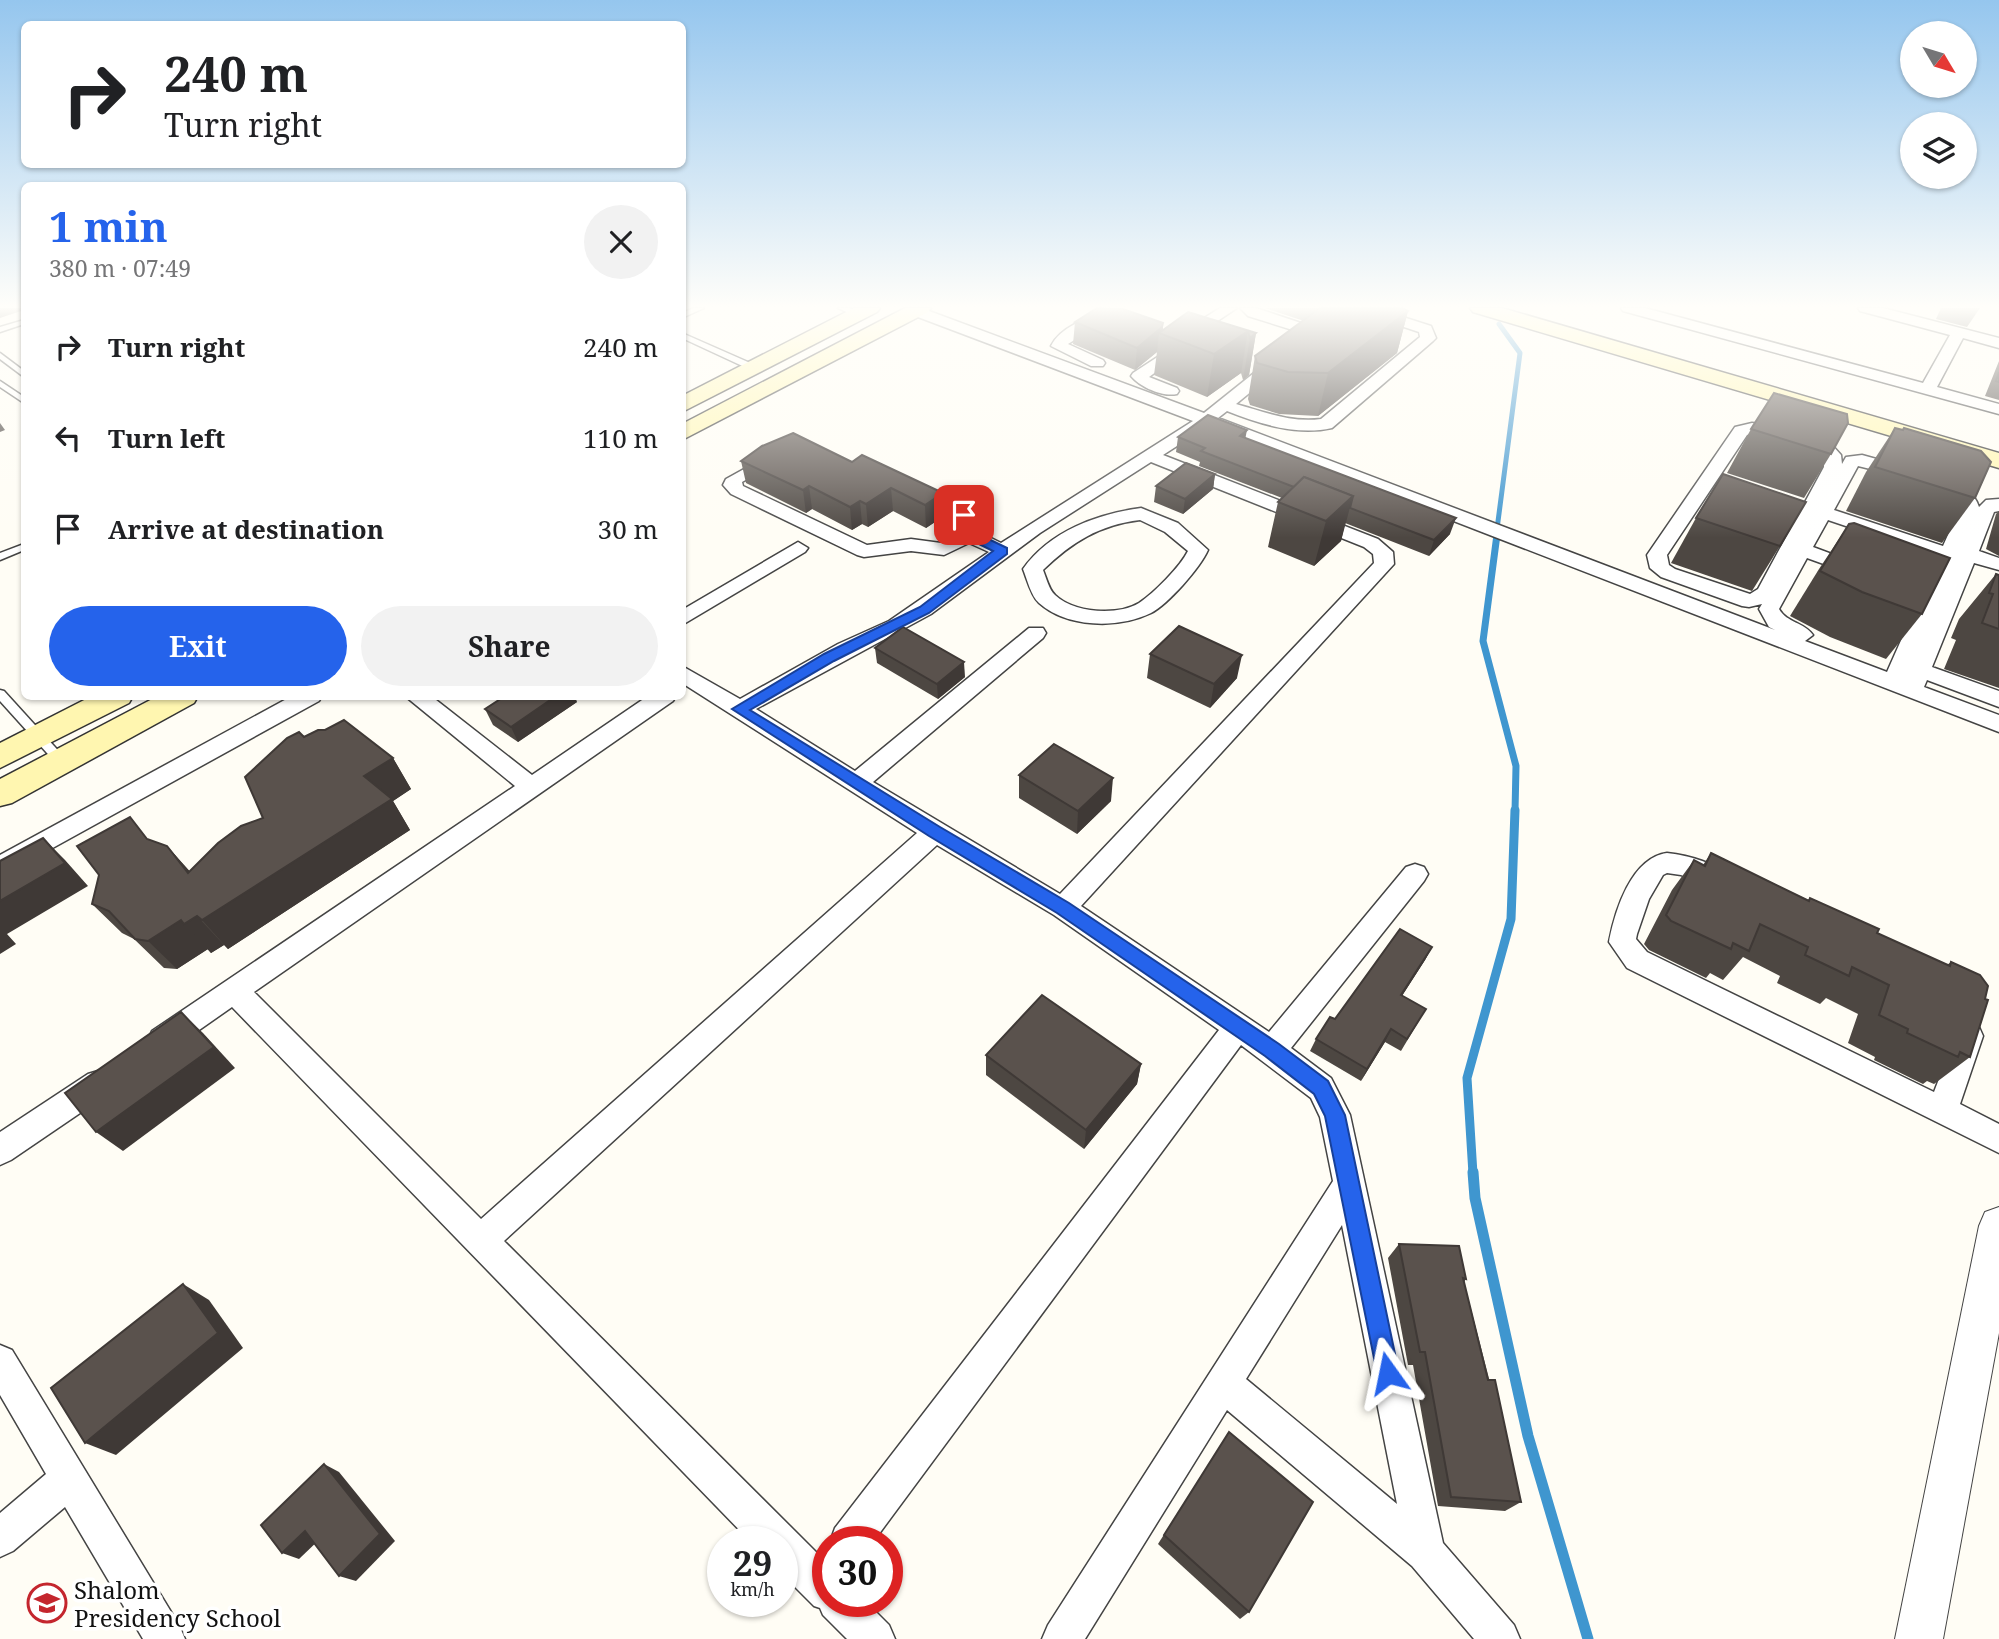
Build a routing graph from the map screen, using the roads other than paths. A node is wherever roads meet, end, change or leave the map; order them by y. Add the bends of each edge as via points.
1 (2, 384) edge
2 (722, 384) edge
3 (775, 384) edge
4 (1107, 384) edge
5 (1152, 384) edge
6 (1251, 384) edge
7 (1256, 384) edge
8 (1373, 384) edge
9 (1739, 384) edge
10 (1804, 384) edge
11 (1909, 384) edge
12 (1930, 384) edge
13 (1111, 386) joint
14 (1927, 390) junction
15 (21, 399) edge
16 (686, 403) edge
17 (1999, 410) edge
18 (1218, 415) junction
19 (686, 431) edge
20 (1999, 441) edge
21 (789, 449) edge
22 (1148, 455) junction
23 (1999, 461) edge
24 (1710, 476) junction
25 (1735, 484) edge
26 (901, 486) edge
27 (1999, 505) edge
28 (1810, 508) junction
29 (1033, 529) junction
30 (969, 535) junction
31 (1061, 542) junction
32 (1791, 543) junction
33 (21, 548) edge
34 (798, 548) dead end
35 (1002, 551) junction
36 (1958, 554) junction
37 (0, 557) edge
38 (1999, 564) edge
39 (1879, 578) edge
40 (1706, 586) junction
41 (1932, 597) junction
42 (1695, 606) junction
43 (1973, 610) dead end
44 (686, 617) edge
45 (1036, 633) dead end
46 (1906, 678) junction
47 (686, 680) edge
48 (0, 694) edge
49 (1999, 699) edge
50 (110, 700) edge
51 (175, 700) edge
52 (304, 700) edge
53 (421, 700) edge
54 (659, 700) edge
55 (739, 709) junction
56 (1999, 724) edge
57 (40, 737) junction
58 (0, 757) edge
59 (60, 760) junction
60 (856, 783) junction
61 (532, 788) junction
62 (0, 794) edge
63 (934, 832) junction
64 (0, 867) edge
65 (1415, 874) dead end
66 (1746, 894) edge
67 (1063, 908) junction
68 (234, 991) junction
69 (1972, 1014) edge
70 (1238, 1027) junction
71 (1272, 1050) junction
72 (1942, 1112) junction
73 (1999, 1139) edge
74 (0, 1150) edge
75 (1348, 1186) junction
76 (1999, 1226) edge
77 (481, 1240) junction
78 (0, 1362) edge
79 (1224, 1384) junction
80 (70, 1478) junction
81 (762, 1526) edge
82 (861, 1526) edge
83 (0, 1538) edge
84 (1426, 1552) junction
85 (798, 1560) edge
86 (812, 1572) edge
87 (855, 1617) edge
88 (165, 1639) edge
89 (875, 1639) edge
90 (1062, 1639) edge
91 (1500, 1639) edge
92 (1919, 1639) edge

1 - 15 lane
2 - 16 main road
3 - 19 main road
4 - 13 street
5 - 18 street
6 - 18 street
7 - 18 street
8 - 18 street via 1326,424 1283,425
9 - 23 main road
10 - 20 main road
11 - 14 street
12 - 14 street
13 - 18 street
14 - 17 street
18 - 22 street
18 - 42 street via 1498,531
21 - 30 street via 732,485 864,551 911,545 944,549
22 - 29 street
22 - 67 street via 1371,543 1383,552 1384,564
24 - 25 street
24 - 28 street via 1746,429 1761,429 1826,449 1833,467
24 - 40 street via 1696,508 1657,551 1657,563 1668,573
26 - 30 street via 964,515 970,521
27 - 36 street via 1986,510
28 - 32 street
28 - 36 street
28 - 36 street via 1852,461 1956,488 1970,506
29 - 31 street
29 - 35 street
30 - 35 street
31 - 31 street via 1033,569 1045,598 1071,613 1111,618 1145,608 1191,565 1198,550 1165,521 1141,514 1086,525
32 - 39 street
32 - 40 street via 1760,598 1749,601
32 - 46 street via 1769,609 1776,622
33 - 37 lane
34 - 44 street
35 - 55 street via 924,610
36 - 38 street
36 - 41 street
40 - 42 street
41 - 43 street
41 - 46 street
42 - 46 street
45 - 60 street
46 - 49 street
46 - 56 street
47 - 55 street
48 - 57 lane
50 - 57 main road
51 - 59 main road
52 - 64 street
53 - 61 street
54 - 61 street
55 - 60 street
57 - 58 main road
57 - 59 lane
59 - 62 main road
60 - 63 street
61 - 68 street
63 - 67 street
63 - 77 street
65 - 71 street
66 - 72 street via 1679,865 1660,864 1650,871 1624,927 1622,942 1637,960
67 - 70 street
68 - 74 street
68 - 77 street
69 - 72 street via 1969,1039
70 - 71 street
70 - 82 street
71 - 75 street via 1321,1087 1335,1115
72 - 73 street
75 - 79 street
75 - 84 street
76 - 92 street
77 - 81 street
78 - 80 street
79 - 84 street
79 - 90 street
80 - 83 street
80 - 88 street
84 - 91 street
85 - 86 street
87 - 89 street

